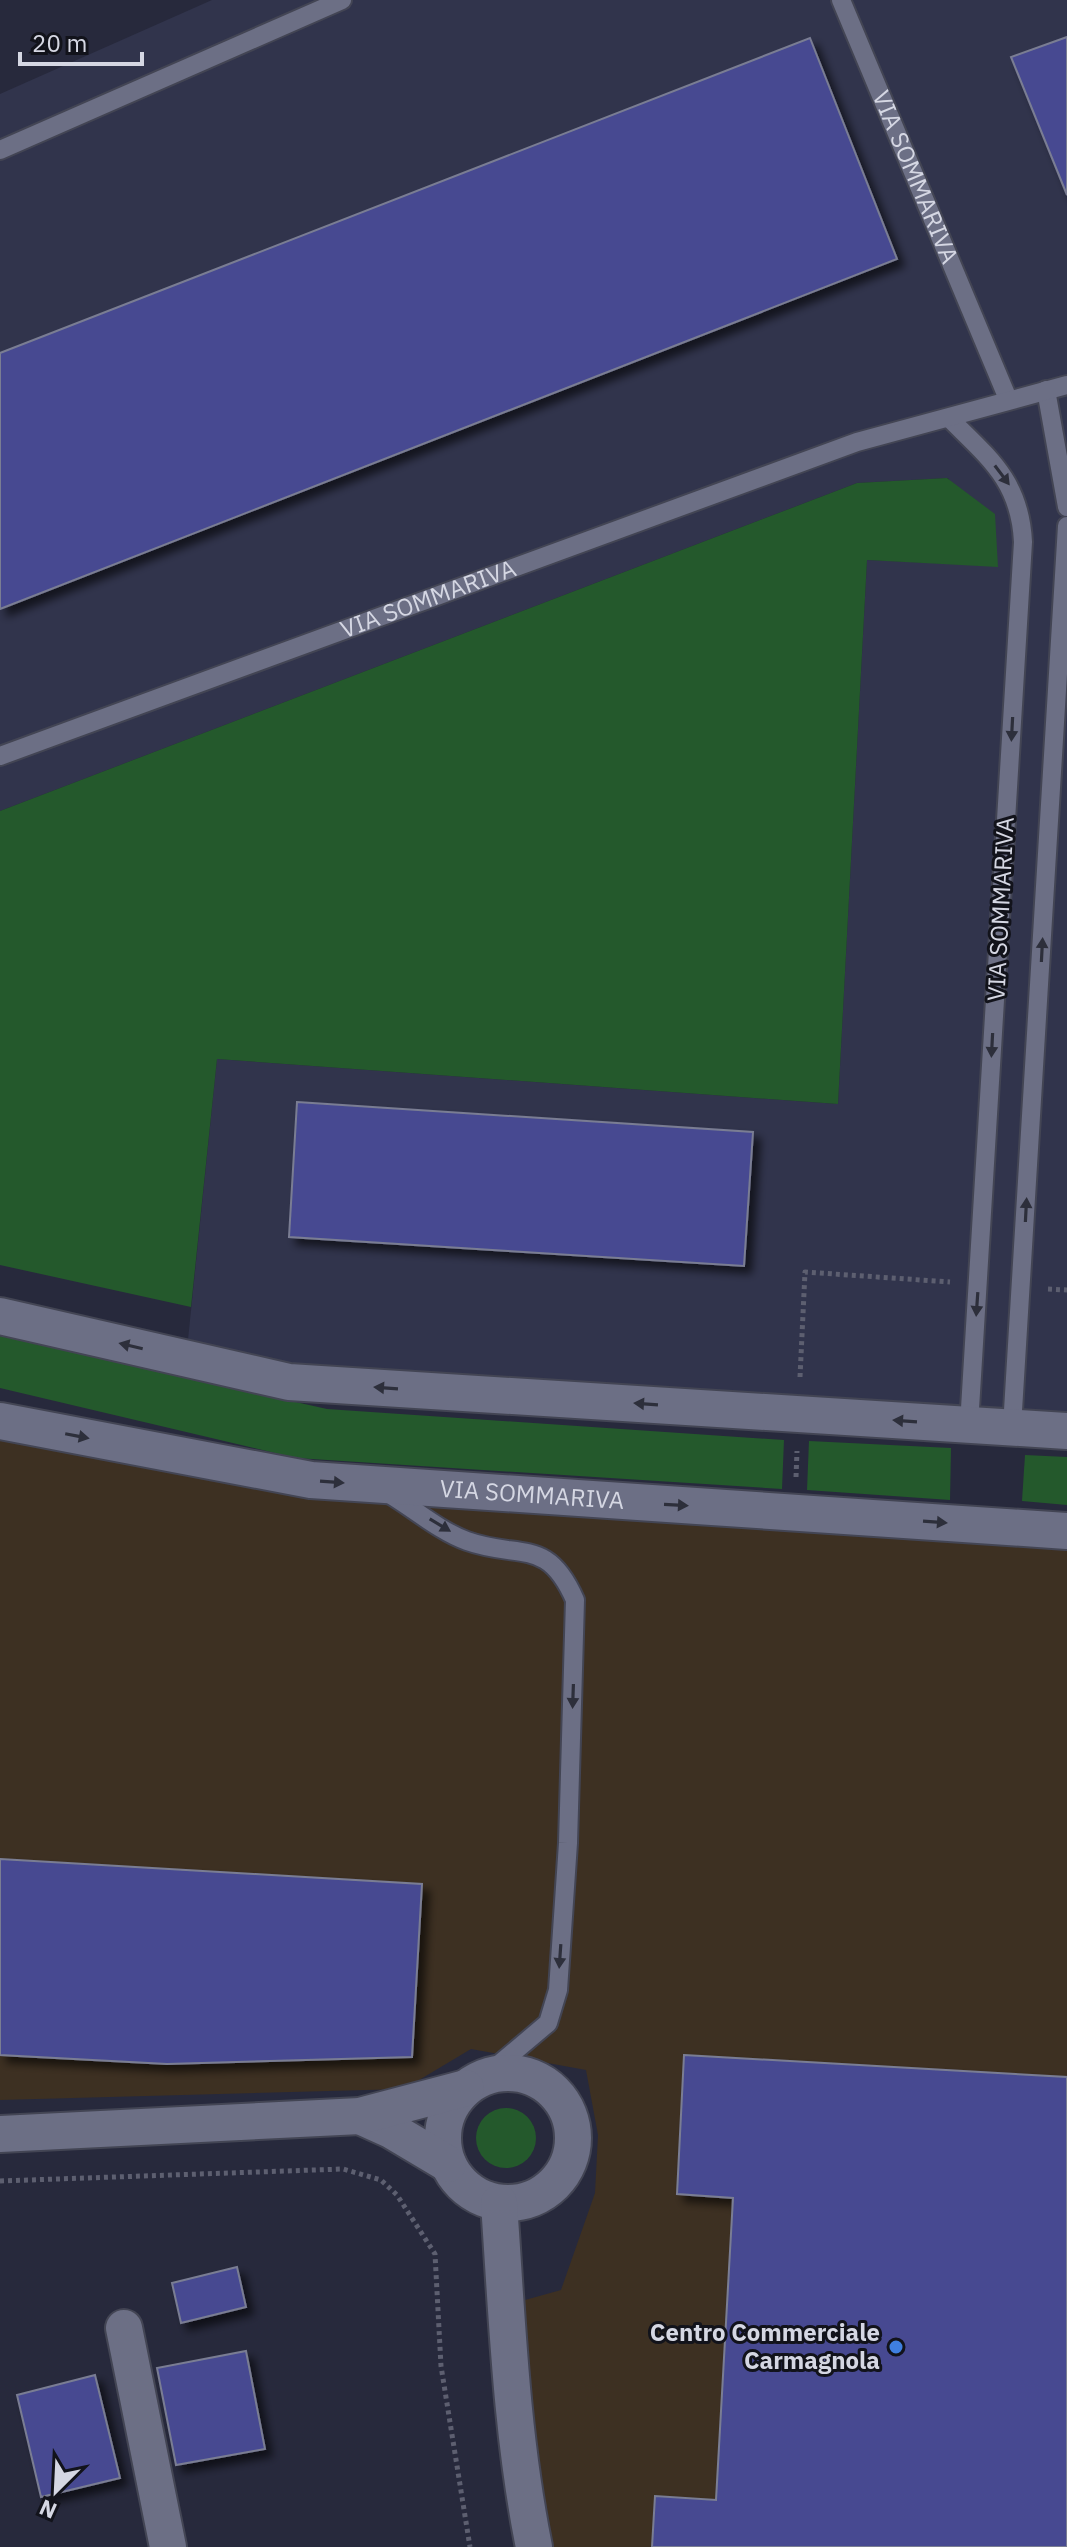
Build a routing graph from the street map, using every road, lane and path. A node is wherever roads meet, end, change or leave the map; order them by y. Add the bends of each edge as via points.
1 (342, 0) edge
2 (841, 0) edge
3 (0, 150) edge
4 (1067, 385) edge
5 (1046, 390) junction
6 (1008, 399) junction
7 (949, 418) junction
8 (1067, 507) edge
9 (1067, 526) edge
10 (0, 756) edge
11 (978, 1284) junction
12 (1021, 1287) junction
13 (1067, 1290) edge
14 (0, 1316) edge
15 (784, 1378) dead end
16 (816, 1380) dead end
17 (799, 1396) junction
18 (0, 1421) edge
19 (969, 1425) junction
20 (1012, 1427) junction
21 (1067, 1431) edge
22 (374, 1484) junction
23 (795, 1512) junction
24 (1067, 1531) edge
25 (475, 2083) junction
26 (360, 2116) junction
27 (0, 2134) edge
28 (448, 2164) junction
29 (0, 2181) edge
30 (499, 2203) junction
31 (124, 2328) dead end
32 (168, 2547) edge
33 (470, 2547) edge
34 (534, 2547) edge

1 - 3 lane
2 - 6 lane, VIA SOMMARIVA
4 - 5 lane, VIA SOMMARIVA
5 - 6 lane, VIA SOMMARIVA
5 - 8 lane
6 - 7 lane, VIA SOMMARIVA
7 - 10 lane, VIA SOMMARIVA via 857,442
7 -> 11 lane, VIA SOMMARIVA via 1009,484 1023,542
12 -> 9 lane, VIA SOMMARIVA
11 - 17 path via 805,1272
11 -> 19 lane, VIA SOMMARIVA
12 - 13 path
12 - 20 lane, VIA SOMMARIVA
17 -> 14 street via 289,1382
15 - 17 path
16 - 17 path
19 -> 17 street
17 - 23 path
18 -> 22 street, VIA SOMMARIVA via 311,1480
19 - 20 street
20 - 21 street
22 -> 23 street, VIA SOMMARIVA
22 -> 25 lane via 467,1541 535,1554 563,1573 575,1600 558,1990 548,2023
23 -> 24 street, VIA SOMMARIVA
25 - 26 street
25 - 28 street via 452,2103 444,2123
25 - 30 street via 505,2073 545,2085 560,2100 572,2130 568,2162 557,2181 541,2195
26 - 27 street
26 - 28 street
28 - 30 street via 460,2183
29 - 33 path via 343,2169 381,2180 397,2195 435,2254 441,2366
30 - 34 street via 521,2485
31 - 32 street

